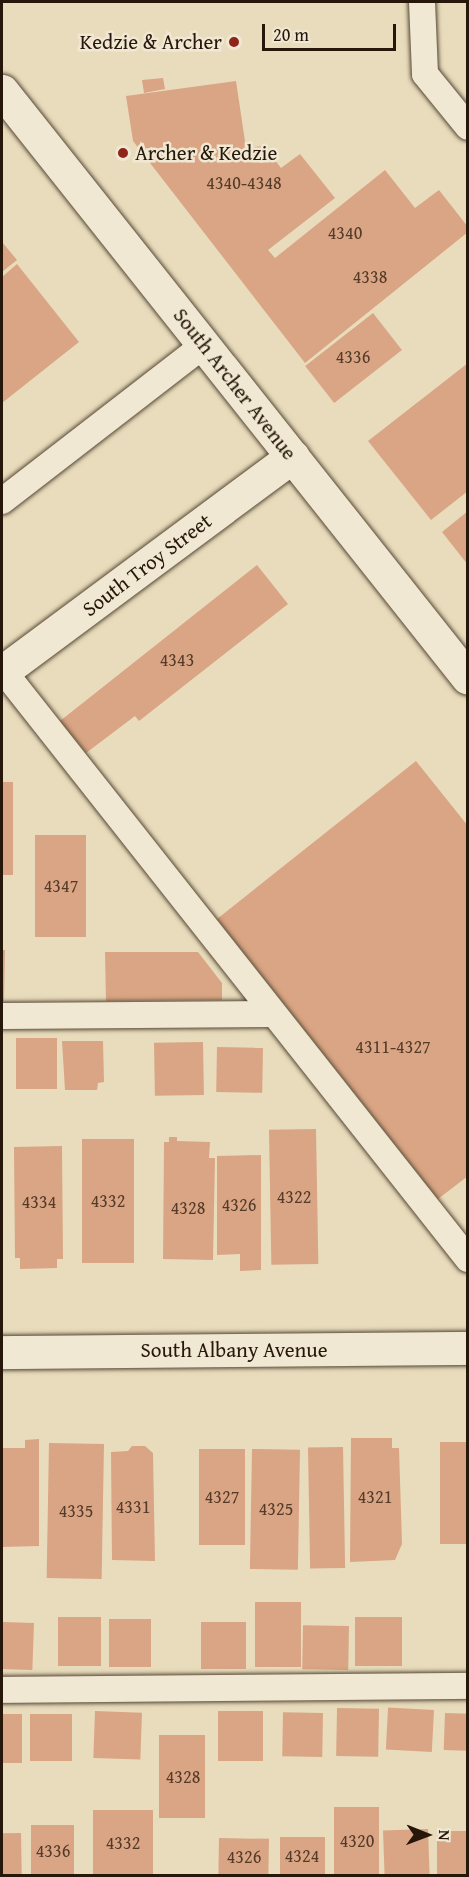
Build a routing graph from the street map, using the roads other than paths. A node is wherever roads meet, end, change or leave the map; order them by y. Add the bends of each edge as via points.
1 (422, 2) edge
2 (2, 91) edge
3 (468, 127) edge
4 (204, 345) junction
5 (293, 456) junction
6 (2, 501) edge
7 (2, 671) edge
8 (468, 678) edge
9 (273, 1014) junction
10 (2, 1016) edge
11 (468, 1259) edge
12 (468, 1348) edge
13 (2, 1352) edge
14 (468, 1686) edge
15 (2, 1690) edge

1 - 3 lane via 425,74
2 - 4 street, South Archer Avenue
4 - 5 street, South Archer Avenue
4 - 6 lane
5 - 7 street, South Troy Street
5 - 8 street, South Archer Avenue
7 - 9 lane
9 - 10 lane
9 - 11 lane
12 - 13 street, South Albany Avenue
14 - 15 lane

